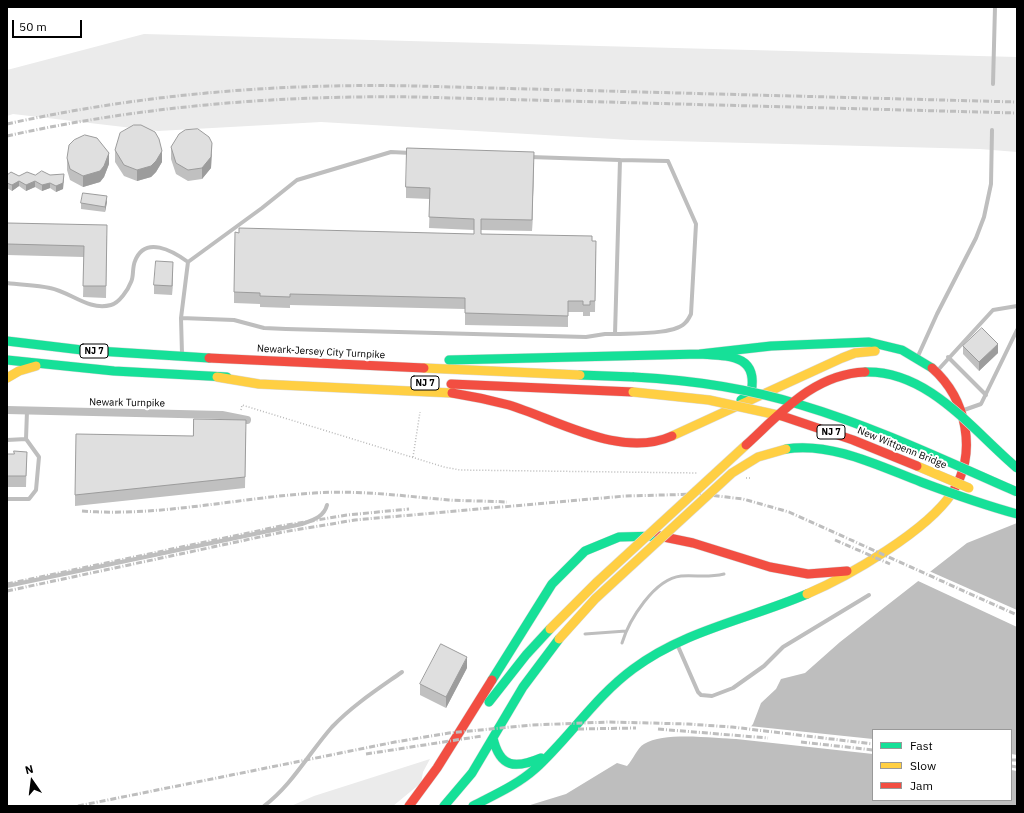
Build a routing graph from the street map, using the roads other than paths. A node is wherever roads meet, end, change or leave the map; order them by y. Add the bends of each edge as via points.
1 (995, 7) edge
2 (993, 84) dead end
3 (992, 130) dead end
4 (415, 153) edge
5 (526, 157) edge
6 (620, 160) junction
7 (188, 262) junction
8 (7, 283) edge
9 (1017, 306) edge
10 (181, 318) junction
11 (1017, 330) edge
12 (615, 334) junction
13 (7, 341) edge
14 (700, 354) junction
15 (182, 357) junction
16 (948, 357) junction
17 (917, 358) junction
18 (7, 360) edge
19 (342, 363) junction
20 (44, 364) junction
21 (936, 372) junction
22 (217, 377) junction
23 (634, 377) joint
24 (7, 378) edge
25 (986, 395) junction
26 (7, 410) edge
27 (27, 410) junction
28 (962, 411) junction
29 (720, 414) junction
30 (246, 420) edge
31 (26, 439) junction
32 (7, 440) edge
33 (1017, 468) edge
34 (1017, 492) edge
35 (7, 499) edge
36 (327, 505) dead end
37 (1017, 510) edge
38 (1017, 514) edge
39 (861, 567) junction
40 (7, 586) edge
41 (869, 595) dead end
42 (676, 642) junction
43 (402, 672) dead end
44 (493, 738) junction
45 (549, 754) junction
46 (424, 789) junction
47 (264, 806) edge
48 (409, 806) edge
49 (444, 806) edge
50 (473, 806) edge

1 - 2 lane
3 - 17 lane via 991,184 984,218
4 - 7 lane via 391,152 297,180
5 - 6 lane
6 - 12 lane
6 - 12 lane via 668,161 696,224 691,314 686,323 677,329 652,333
7 - 8 lane via 173,251 161,248 151,246 139,252 134,262 131,282 119,300 112,305 84,303 51,288
7 - 10 lane
9 - 16 lane via 993,310
10 - 12 lane via 234,320 264,328 286,329 586,337
10 - 15 lane
11 - 25 lane
13 - 15 highway, Newark-Jersey City Turnpike / NJ 7
14 - 17 highway via 735,349 859,342 890,346
14 - 19 highway
14 - 29 highway via 735,357 748,366 754,375 754,386 749,395
15 - 19 highway, Newark-Jersey City Turnpike / NJ 7
16 - 21 lane
16 - 25 lane
17 - 21 highway
17 - 29 highway via 883,351 855,353
18 - 20 highway, NJ 7
19 - 23 highway, Newark-Jersey City Turnpike / NJ 7
20 - 22 highway, NJ 7 via 114,372
20 - 24 highway via 24,369
21 - 28 highway via 954,393
22 - 29 highway via 259,384 443,392 473,396 518,408 600,438 629,444 668,438
22 - 37 highway, New Wittpenn Bridge / NJ 7, bridge via 259,376 633,392 707,400 781,416 851,439
23 - 34 highway, New Wittpenn Bridge / NJ 7, bridge via 680,380 799,405 865,428
25 - 28 lane via 981,404
26 - 27 street, Newark Turnpike
27 - 30 street, Newark Turnpike via 222,415
27 - 31 lane
28 - 39 highway via 966,453 963,471 951,495 942,508 929,519
31 - 32 lane
31 - 35 lane via 39,457 36,490 29,499
33 - 46 highway, bridge via 940,401 909,380 889,374 851,373 831,378 814,387 597,582 550,629 506,679 441,771
36 - 40 lane via 322,515 302,524
38 - 44 highway, bridge via 833,451 798,448 771,453 746,464 724,480 595,599 532,674
39 - 42 highway via 799,598
39 - 46 highway via 827,574 796,573 676,539 653,535 622,537 591,548 571,562 552,584
41 - 42 lane via 783,647 746,680 712,696 701,695 698,692
42 - 45 highway via 632,669
43 - 47 lane via 357,704 332,728 276,797
44 - 45 highway via 498,754 511,765 525,765
44 - 49 highway via 472,773
45 - 50 highway via 521,780
46 - 48 highway

